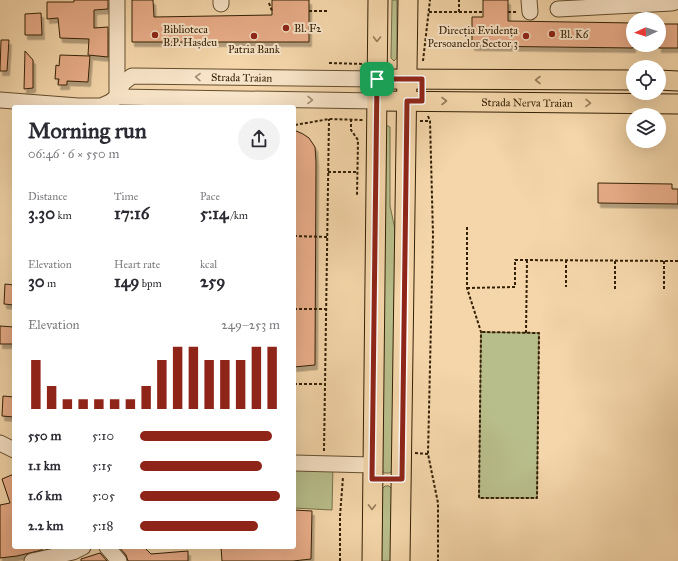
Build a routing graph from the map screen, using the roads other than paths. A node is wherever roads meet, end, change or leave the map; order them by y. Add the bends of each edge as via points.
1 (117, 0) edge
2 (378, 0) edge
3 (408, 0) edge
4 (678, 1) edge
5 (558, 9) dead end
6 (117, 56) junction
7 (377, 71) junction
8 (132, 76) junction
9 (415, 79) junction
10 (626, 80) edge
11 (666, 80) edge
12 (678, 81) edge
13 (0, 100) edge
14 (377, 101) junction
15 (414, 101) junction
16 (117, 102) edge
17 (678, 104) edge
18 (57, 105) edge
19 (103, 105) edge
20 (0, 444) edge
21 (12, 449) edge
22 (296, 463) edge
23 (372, 472) junction
24 (402, 479) junction
25 (79, 549) edge
26 (109, 549) edge
27 (32, 561) edge
28 (118, 561) edge
29 (372, 561) edge
30 (400, 561) edge

1 - 6 street
2 -> 7 main road
3 - 9 main road
4 - 5 street
6 - 8 street via 123,70
6 - 16 street
7 -> 8 street, Strada Traian
7 - 9 main road, Strada Nerva Traian
7 - 14 main road
8 - 16 street via 123,83
10 -> 9 main road, Strada Nerva Traian
9 - 15 main road
11 - 12 main road
13 - 18 street, Strada Traian
14 - 15 main road, Strada Nerva Traian
16 -> 14 street, Strada Traian
14 - 23 main road
15 -> 17 main road, Strada Nerva Traian
15 - 24 main road
16 - 19 street, Strada Traian
20 - 21 street
22 - 23 street via 344,464
23 - 24 main road
23 -> 29 main road
24 - 30 main road
25 - 27 street
26 - 28 street

